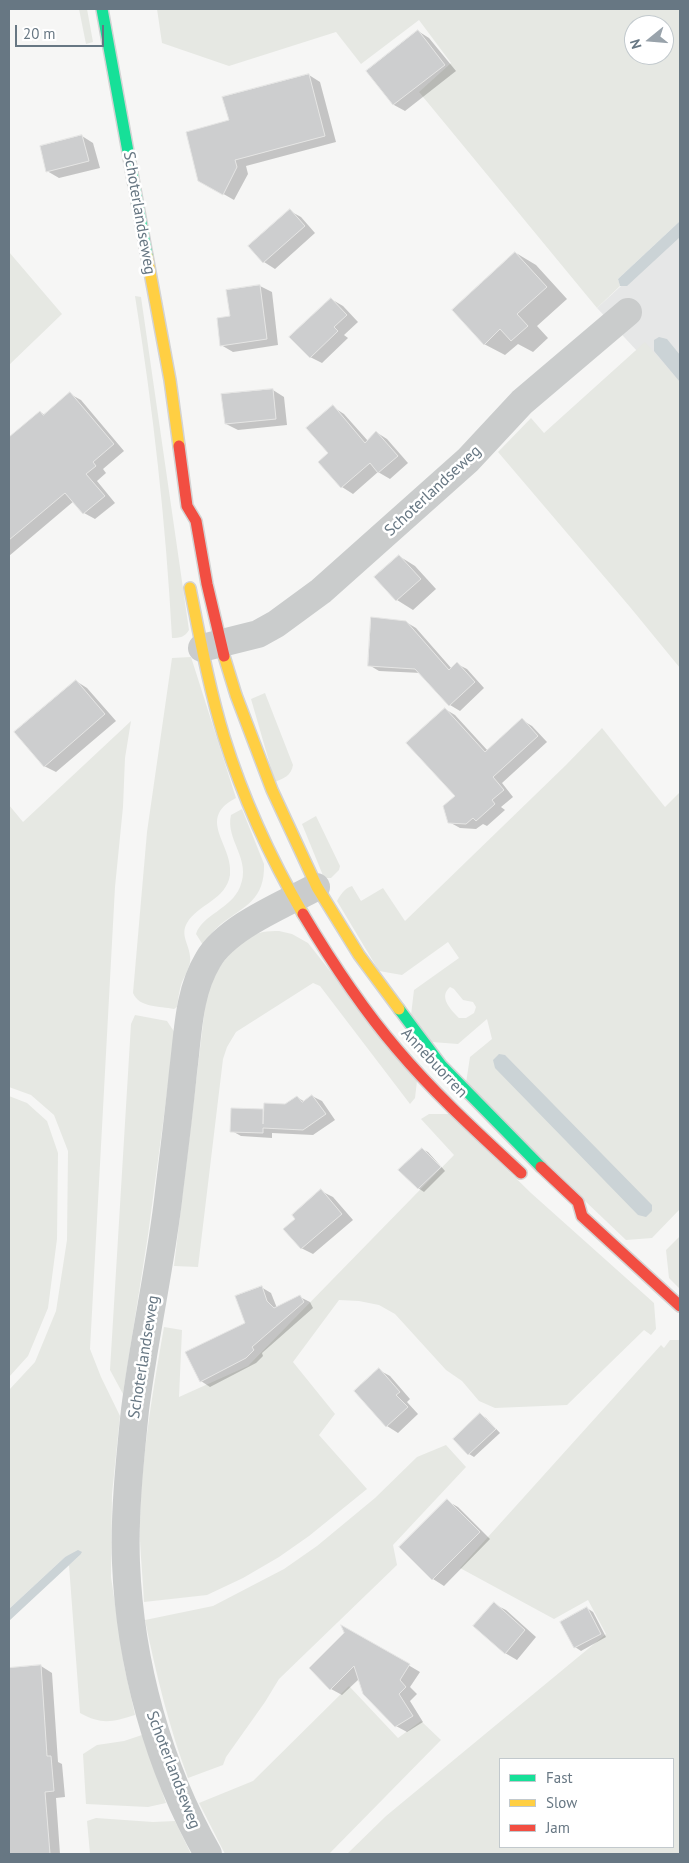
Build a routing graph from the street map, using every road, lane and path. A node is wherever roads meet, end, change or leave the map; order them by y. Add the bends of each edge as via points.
1 (102, 9) edge
2 (628, 312) dead end
3 (187, 506) junction
4 (181, 523) dead end
5 (189, 580) dead end
6 (212, 646) junction
7 (306, 893) junction
8 (531, 1182) dead end
9 (566, 1214) dead end
10 (582, 1216) junction
11 (680, 1306) edge
12 (208, 1854) edge

1 - 3 main road, Schoterlandseweg via 170,380
2 - 6 street, Schoterlandseweg via 522,402 468,460 321,591 266,630
3 - 4 main road, Schoterlandseweg
3 - 6 main road, Schoterlandseweg via 196,521 207,584
5 - 6 main road, Schoterlandseweg
6 - 7 main road, Schoterlandseweg via 236,695
6 - 7 main road, Schoterlandseweg via 215,701 234,764 248,800
7 - 8 main road, Annebuorren via 337,969 365,1009 446,1102
7 - 10 main road, Annebuorren via 359,955 441,1065 578,1202
7 - 12 street, Schoterlandseweg via 243,926 220,944 198,978 189,1019 163,1238 131,1446 126,1561 137,1659 165,1760
9 - 10 main road
10 - 11 main road, Annebuorren

